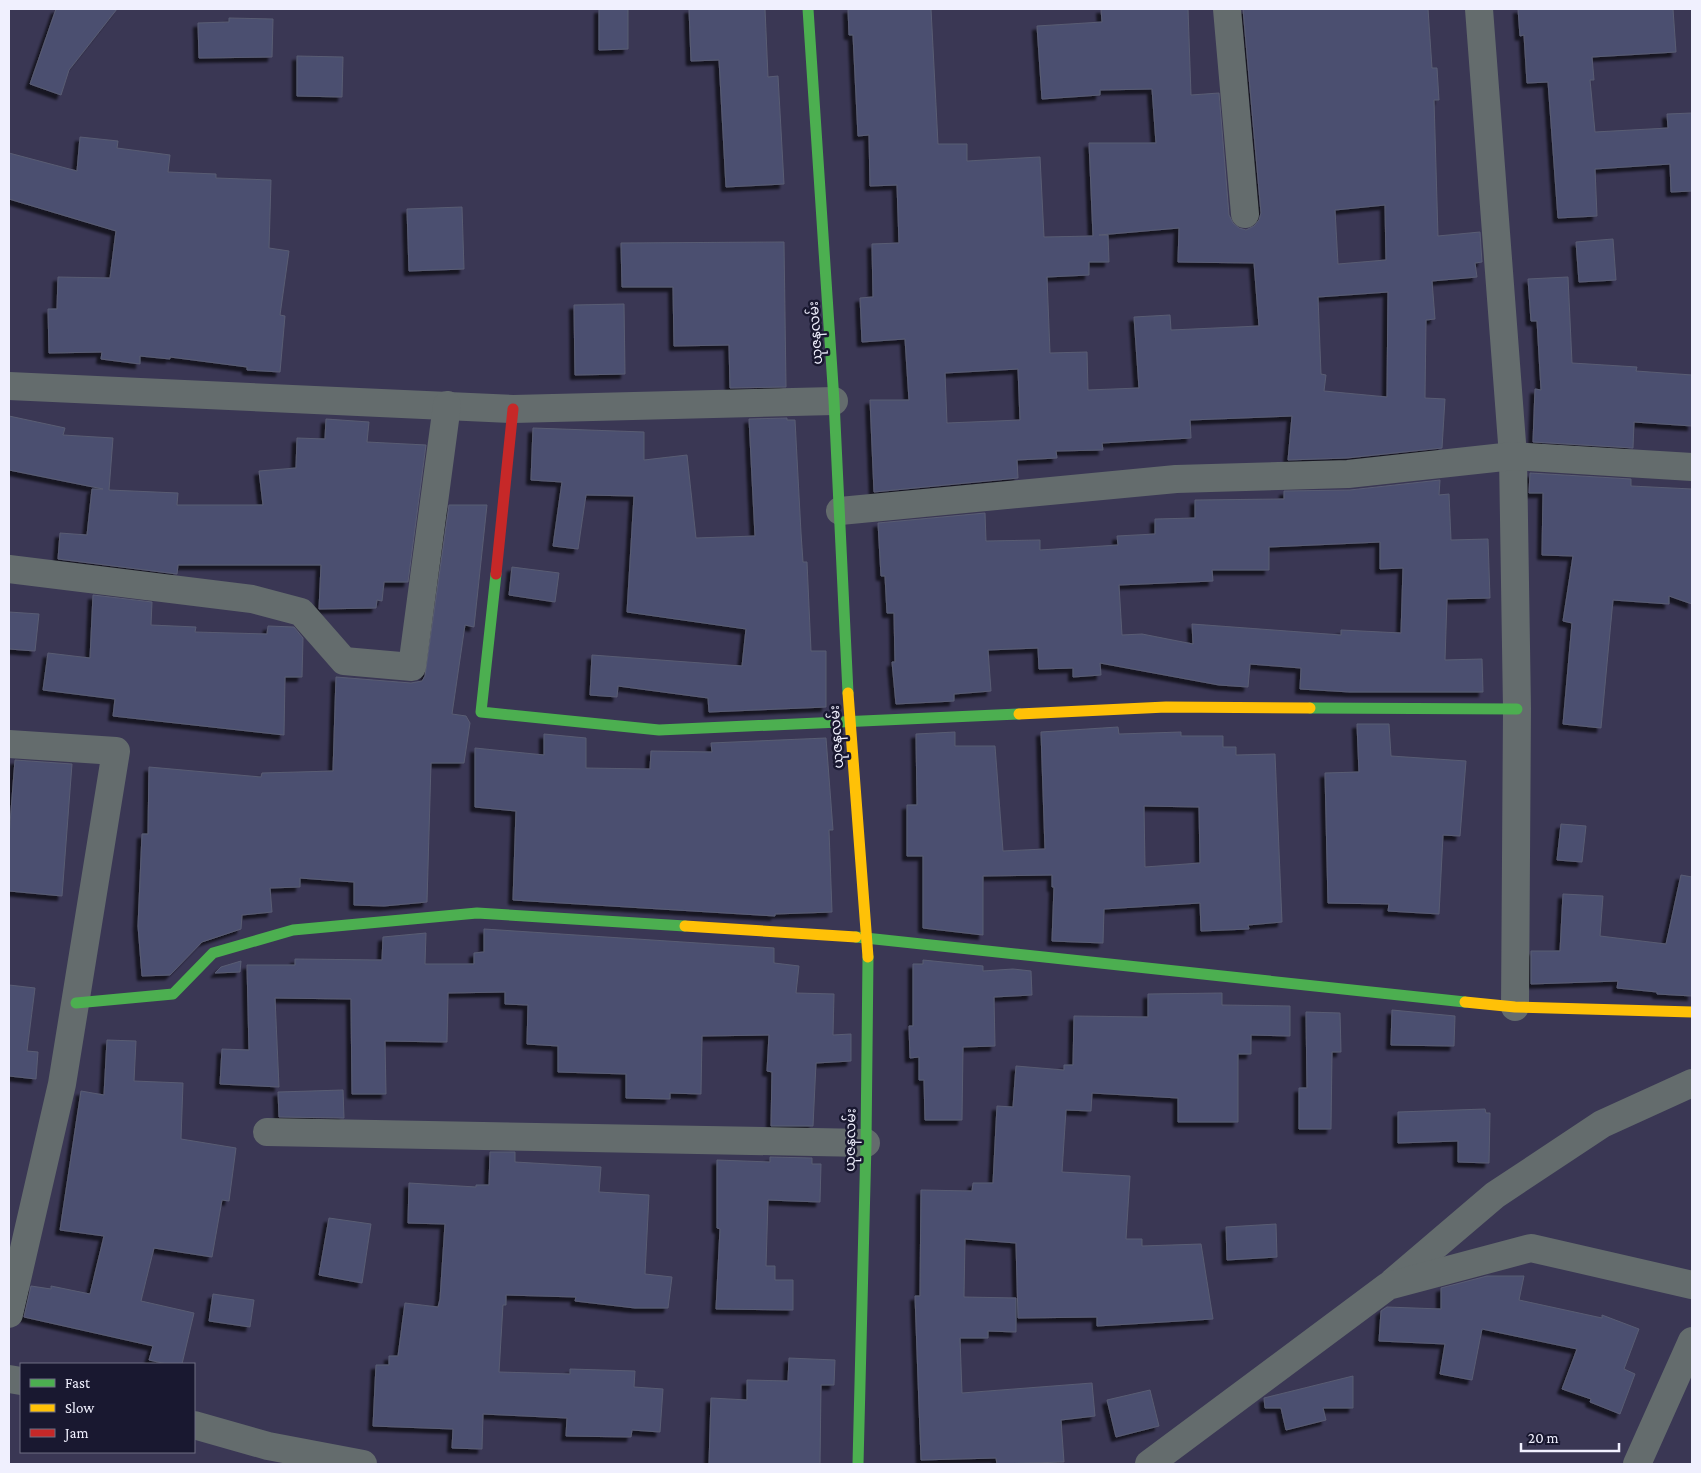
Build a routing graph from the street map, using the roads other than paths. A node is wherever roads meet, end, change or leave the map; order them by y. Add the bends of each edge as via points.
1 (808, 9) edge
2 (1227, 9) edge
3 (1479, 9) edge
4 (1245, 214) dead end
5 (9, 386) edge
6 (834, 400) junction
7 (447, 405) junction
8 (513, 409) junction
9 (1513, 456) junction
10 (1692, 467) edge
11 (840, 511) junction
12 (9, 568) edge
13 (1517, 709) junction
14 (849, 721) junction
15 (9, 744) edge
16 (868, 938) junction
17 (76, 1003) junction
18 (1515, 1007) junction
19 (1692, 1012) edge
20 (1692, 1083) edge
21 (267, 1132) dead end
22 (866, 1143) junction
23 (1692, 1285) edge
24 (1388, 1286) junction
25 (9, 1314) edge
26 (1692, 1341) edge
27 (195, 1425) edge
28 (363, 1464) edge
29 (858, 1464) edge
30 (1149, 1464) edge
31 (1637, 1464) edge

1 - 6 street, ယုဇနလမ်း
2 - 4 street
3 - 9 street
5 - 7 street
6 - 8 street
6 - 11 street, ယုဇနလမ်း
7 - 8 street
7 - 12 street via 412,666 344,661 302,612 252,599
8 - 14 street via 481,712 658,730
9 - 10 street
9 - 11 street via 1348,474 1176,479
9 - 13 street
11 - 14 street, ယုဇနလမ်း
13 - 14 street via 1166,707
13 - 18 street
14 - 16 street, ယုဇနလမ်း
15 - 17 street via 116,751
16 - 17 street via 477,913 293,930 212,953 173,994
16 - 18 street
16 - 22 street, ယုဇနလမ်း
17 - 25 street via 62,1084
18 - 19 street
20 - 24 street via 1602,1124 1495,1195
21 - 22 street
22 - 29 street, ယုဇနလမ်း
23 - 24 street via 1531,1248
24 - 30 street
26 - 31 street
27 - 28 street via 268,1446

